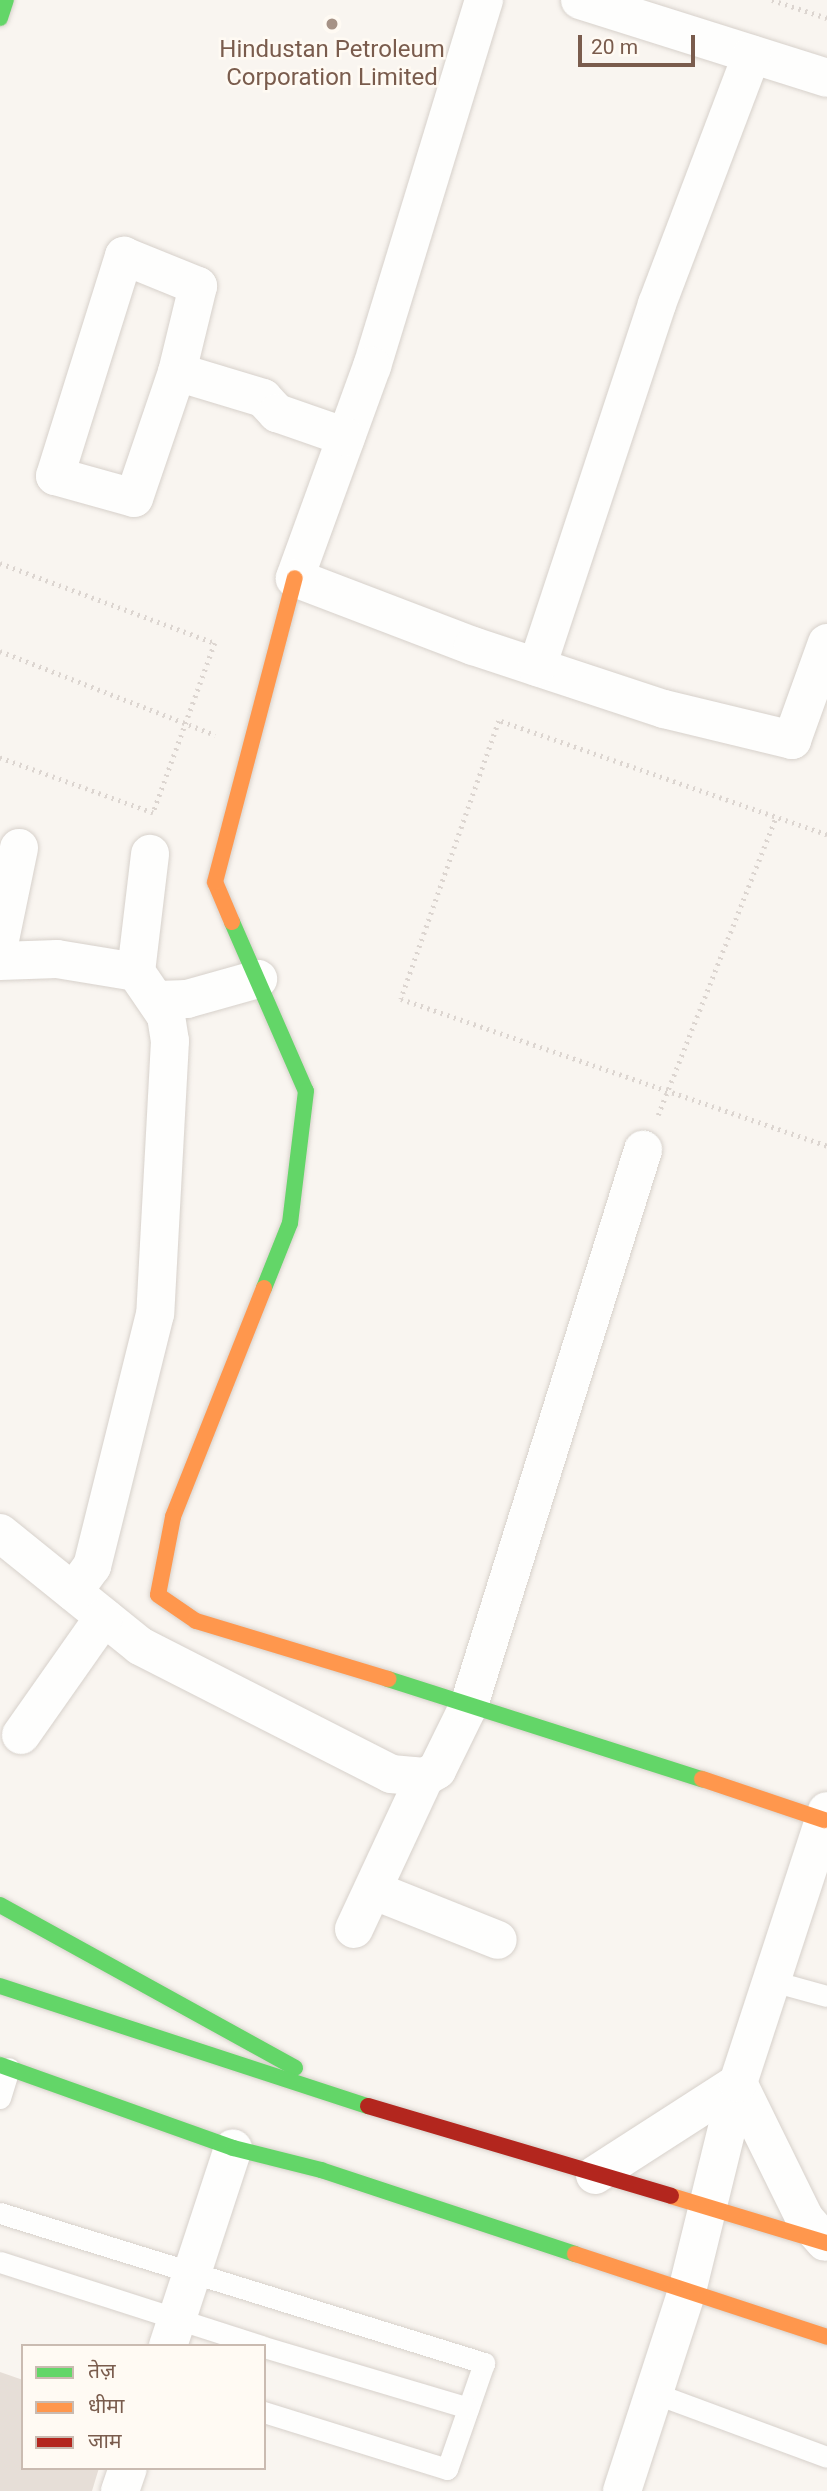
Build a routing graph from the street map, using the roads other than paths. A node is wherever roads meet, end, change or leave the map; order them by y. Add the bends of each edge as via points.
1 (6, 0) edge
2 (26, 0) edge
3 (484, 0) edge
4 (595, 2) edge
5 (0, 17) edge
6 (752, 54) junction
7 (827, 78) edge
8 (174, 381) junction
9 (345, 437) junction
10 (295, 578) junction
11 (827, 643) edge
12 (537, 667) junction
13 (19, 848) dead end
14 (150, 854) dead end
15 (0, 940) edge
16 (0, 961) edge
17 (258, 979) junction
18 (147, 986) junction
19 (643, 1150) dead end
20 (0, 1533) edge
21 (73, 1592) junction
22 (104, 1617) junction
23 (469, 1704) junction
24 (21, 1735) dead end
25 (425, 1777) junction
26 (826, 1816) edge
27 (375, 1891) junction
28 (0, 1905) edge
29 (354, 1929) dead end
30 (498, 1940) dead end
31 (772, 1981) junction
32 (0, 1986) edge
33 (827, 1996) edge
34 (5, 2066) edge
35 (738, 2083) junction
36 (0, 2098) edge
37 (359, 2103) junction
38 (233, 2148) junction
39 (595, 2175) junction
40 (706, 2205) junction
41 (0, 2213) edge
42 (826, 2243) edge
43 (0, 2262) edge
44 (191, 2275) junction
45 (687, 2291) junction
46 (172, 2333) edge
47 (827, 2337) edge
48 (249, 2344) edge
49 (266, 2347) edge
50 (654, 2393) junction
51 (468, 2408) junction
52 (266, 2413) edge
53 (827, 2457) edge
54 (127, 2470) edge
55 (120, 2491) edge
56 (622, 2491) edge

1 - 5 street
2 - 5 street
3 - 9 street
4 - 6 street
6 - 7 street
6 - 12 street via 657,304
8 - 8 street via 198,286 124,256 55,476 134,498
8 - 9 street via 263,398 278,413
9 - 10 street
10 - 12 street
10 - 17 street via 215,882
11 - 12 street via 792,740 664,709
13 - 15 street
14 - 18 street
16 - 18 street via 57,959
17 - 18 street via 187,999
17 - 23 street via 306,1091 290,1223 173,1517 158,1595 196,1621
18 - 21 street via 170,1041 155,1314 92,1566
19 - 23 street
20 - 21 street
21 - 22 street
22 - 24 street
22 - 25 street via 140,1646 379,1768 400,1777
23 - 25 street via 446,1761
23 - 26 street
25 - 27 street
26 - 31 street
27 - 29 street
27 - 30 street
28 - 37 street
31 - 33 lane
31 - 35 street
32 - 37 street
34 - 36 lane
34 - 38 street
35 - 39 street
35 - 40 street
35 - 42 street via 805,2219
37 - 39 street
38 - 44 street
38 - 45 street via 321,2170
39 - 40 street
40 - 42 street
40 - 45 street
41 - 44 lane
43 - 46 lane
44 - 46 street
44 - 51 lane via 484,2363
45 - 47 street
45 - 50 street
46 - 48 lane
49 - 51 lane
50 - 53 lane
50 - 56 street
51 - 52 lane via 447,2469
54 - 55 street

